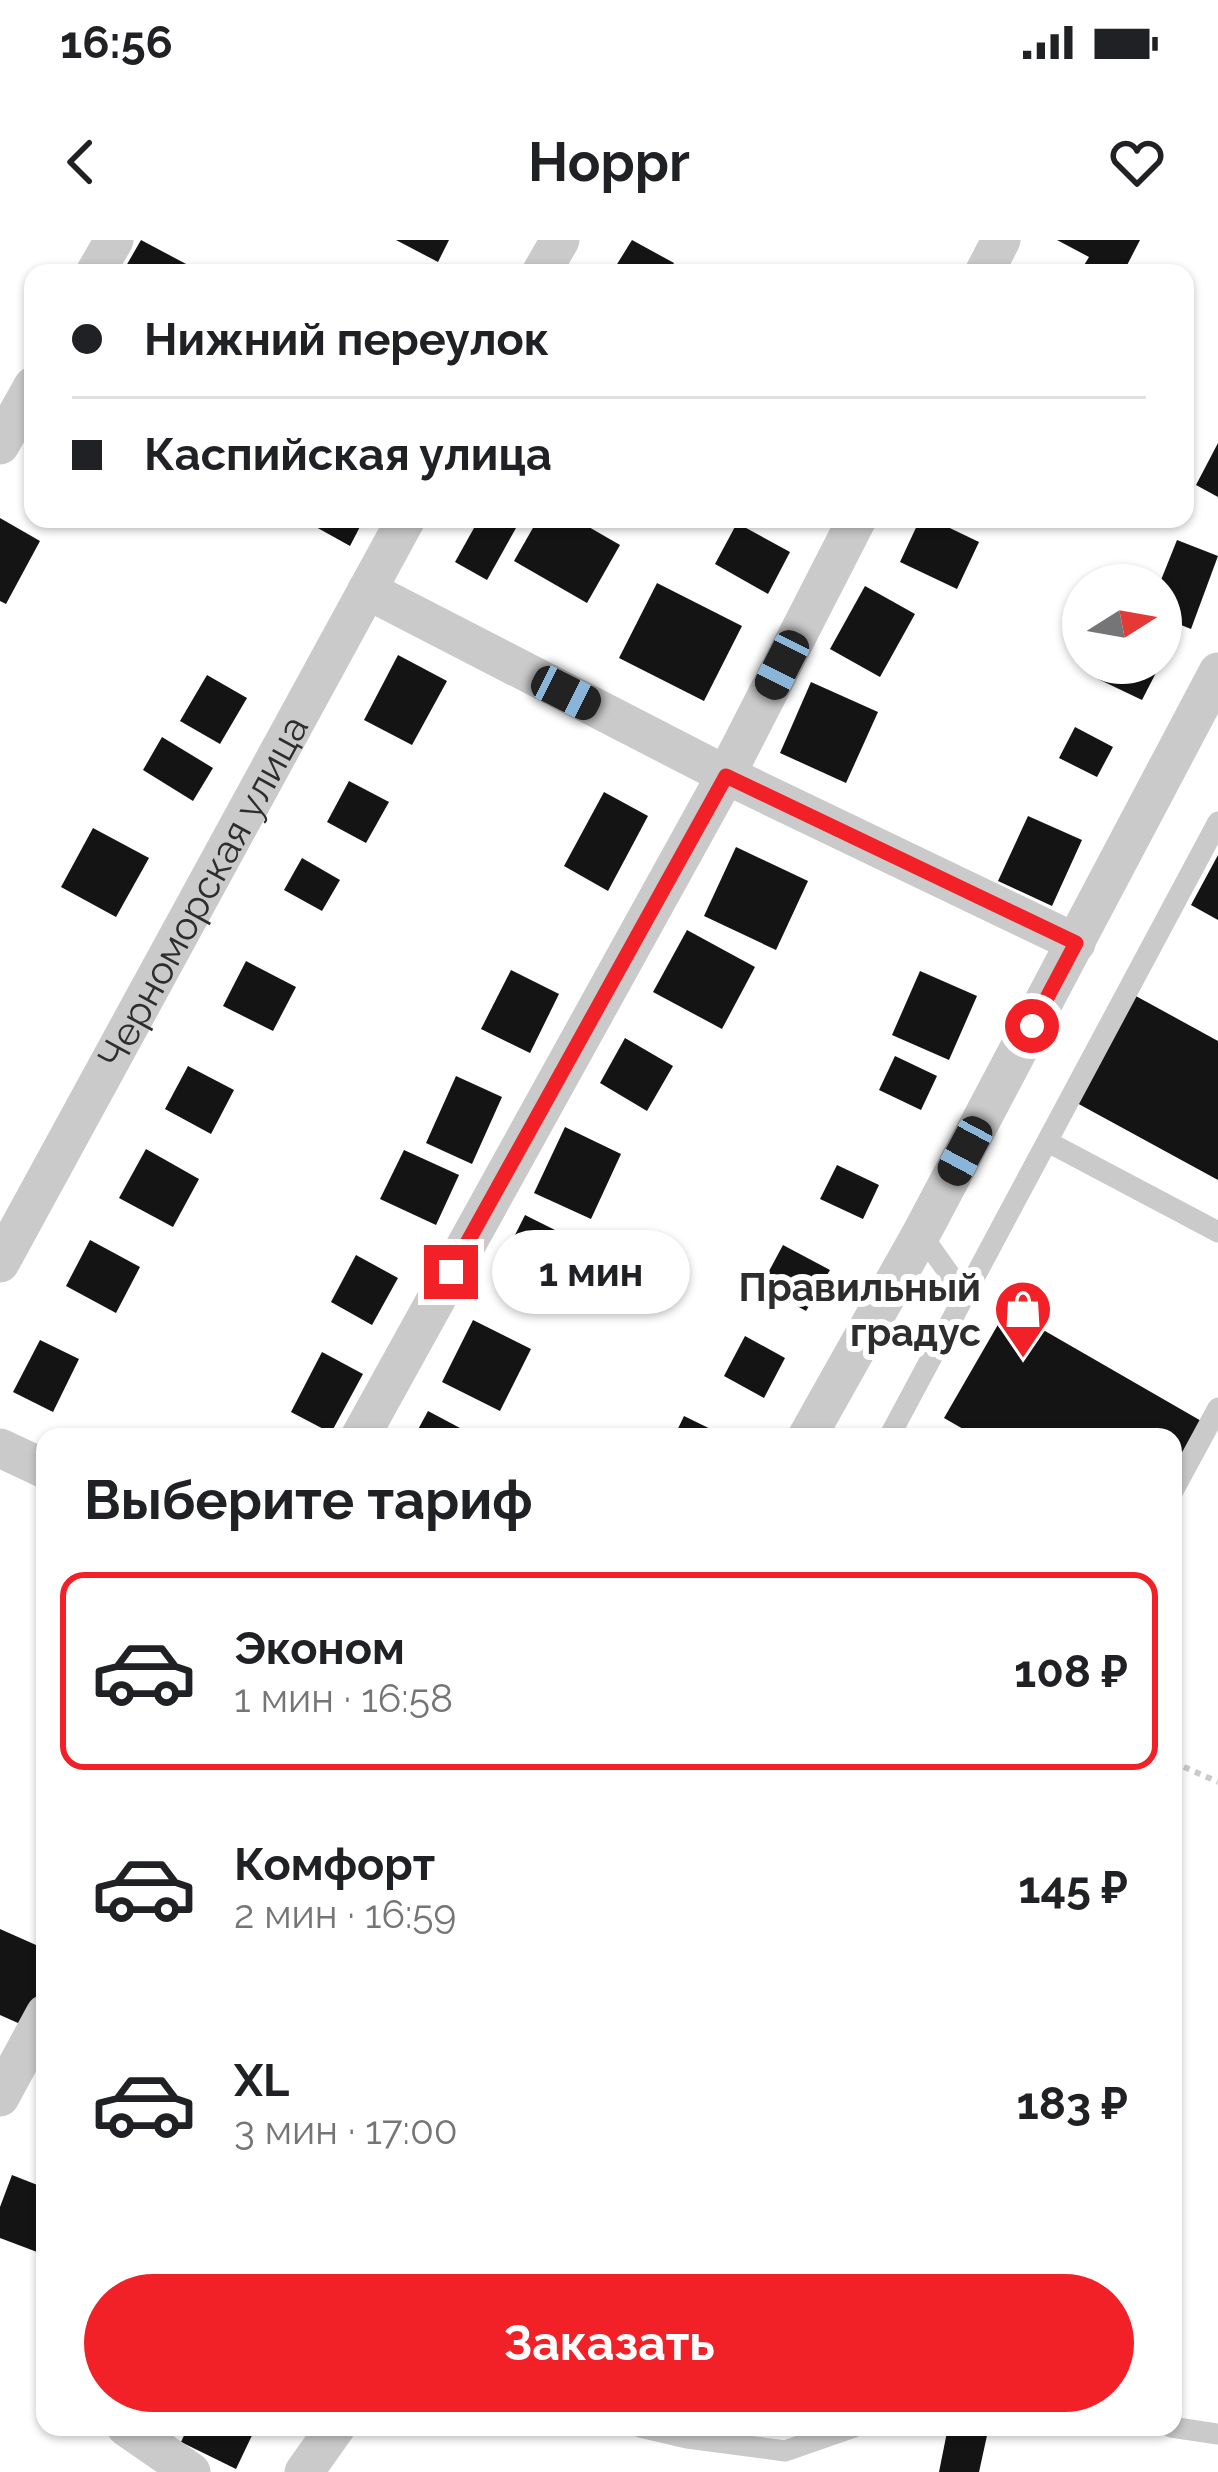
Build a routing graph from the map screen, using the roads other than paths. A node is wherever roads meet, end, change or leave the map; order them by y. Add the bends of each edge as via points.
1 (24, 402) edge
2 (0, 445) edge
3 (401, 528) edge
4 (852, 528) edge
5 (367, 590) junction
6 (1218, 673) edge
7 (726, 776) junction
8 (1218, 822) edge
9 (1076, 943) junction
10 (1048, 1142) junction
11 (1218, 1232) edge
12 (921, 1234) junction
13 (0, 1263) edge
14 (965, 1297) junction
15 (1218, 1408) edge
16 (365, 1428) edge
17 (812, 1428) edge
18 (894, 1428) edge
19 (0, 1448) edge
20 (36, 1465) edge
21 (1182, 1474) edge
22 (36, 2031) edge
23 (0, 2097) edge
24 (1182, 2429) edge
25 (1218, 2434) edge
26 (139, 2436) edge
27 (330, 2436) edge
28 (701, 2436) edge
29 (835, 2436) edge
30 (782, 2461) edge
31 (191, 2472) edge
32 (304, 2472) edge

1 - 2 street
3 - 5 street, Черноморская улица
4 - 7 street
5 - 7 street
5 - 13 street, Черноморская улица
6 - 9 street
7 - 9 street
7 - 16 street
8 - 10 lane
9 - 12 street
10 - 11 lane
10 - 14 lane
12 - 14 lane
12 - 17 street
14 - 18 lane
15 - 21 lane
19 - 20 street
22 - 23 street
24 - 25 lane
26 - 31 street
27 - 32 street
28 - 30 lane
29 - 30 lane

